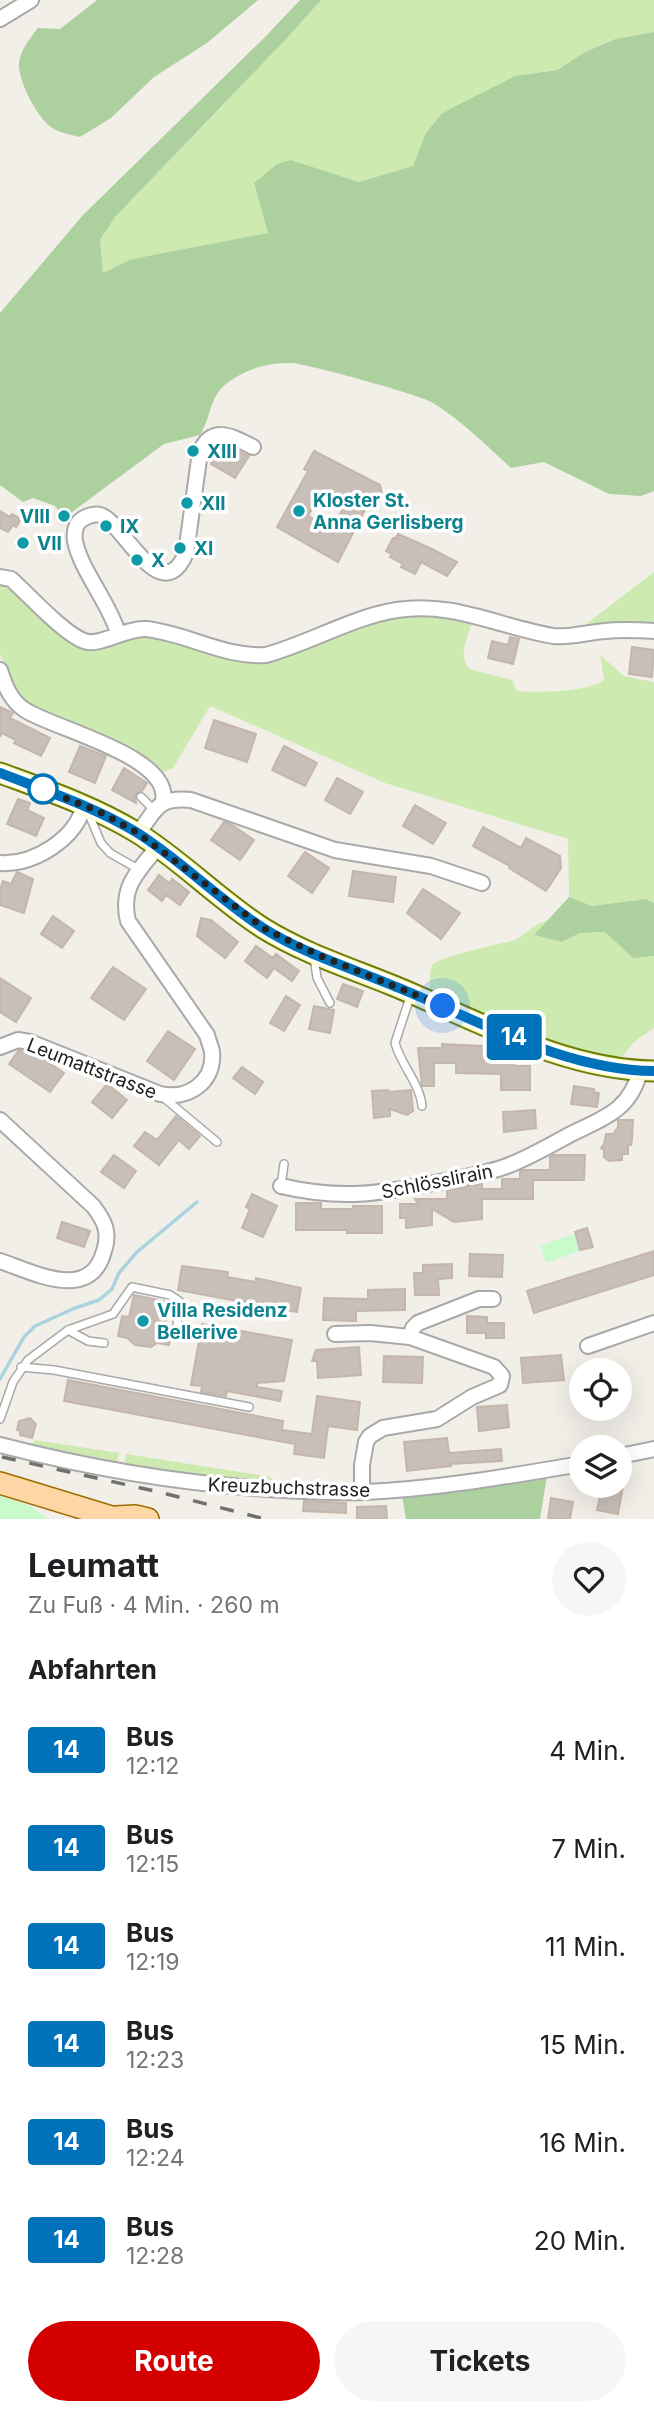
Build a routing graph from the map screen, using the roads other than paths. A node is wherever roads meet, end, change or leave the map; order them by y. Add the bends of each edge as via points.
1 (31, 0) edge
2 (0, 19) edge
3 (253, 447) dead end
4 (0, 577) edge
5 (654, 631) edge
6 (118, 633) junction
7 (0, 670) edge
8 (0, 773) edge
9 (141, 797) dead end
10 (84, 805) junction
11 (159, 806) junction
12 (138, 833) junction
13 (157, 848) junction
14 (0, 863) edge
15 (138, 869) junction
16 (482, 883) dead end
17 (313, 952) junction
18 (411, 993) junction
19 (330, 1003) dead end
20 (0, 1047) edge
21 (647, 1071) edge
22 (160, 1094) junction
23 (422, 1106) dead end
24 (0, 1120) edge
25 (217, 1142) dead end
26 (284, 1164) dead end
27 (281, 1186) joint
28 (0, 1261) edge
29 (493, 1299) dead end
30 (654, 1324) edge
31 (177, 1326) dead end
32 (68, 1330) junction
33 (335, 1334) dead end
34 (410, 1337) junction
35 (104, 1343) dead end
36 (588, 1346) dead end
37 (21, 1367) junction
38 (248, 1407) dead end
39 (0, 1419) edge
40 (0, 1445) edge
41 (653, 1452) edge
42 (632, 1455) edge
43 (569, 1466) edge
44 (0, 1483) edge
45 (362, 1492) junction
46 (75, 1512) edge
47 (117, 1518) edge
48 (148, 1519) edge

1 - 2 street
3 - 6 street via 220,434 206,441 200,452 186,553 172,570 153,568 99,514 80,519 75,541
4 - 6 street via 11,579 85,641
5 - 6 street via 553,636 479,615 415,608 372,616 266,655 247,655 146,629
7 - 11 street via 13,699 25,710 104,743 159,780 164,792
8 - 10 main road
9 - 11 lane
10 - 12 main road
10 - 14 street via 70,831 53,846 27,860
10 - 15 lane via 101,843
11 - 12 street
11 - 16 street via 174,799 211,802 349,853 408,857
12 - 13 main road
13 - 15 street, Leumattstrasse
13 - 17 main road via 265,929
15 - 22 street, Leumattstrasse via 129,886 128,921 207,1035 212,1051 205,1079 194,1090 183,1096
17 - 18 main road
17 - 19 lane via 317,978
18 - 21 main road via 567,1056 612,1068
18 - 23 lane via 395,1043 421,1093
20 - 22 street, Leumattstrasse via 18,1040 30,1042
21 - 27 street, Schlösslirain via 629,1099 609,1115 487,1173 366,1194 310,1193
22 - 25 lane
24 - 28 street via 93,1206 107,1228 108,1239 98,1266 71,1281 58,1281
26 - 27 lane
29 - 34 street via 479,1299 418,1324
30 - 36 street
31 - 32 lane via 179,1301 132,1287 113,1314
32 - 35 lane
32 - 37 lane
33 - 34 street
34 - 45 street via 494,1367 501,1372 500,1385 437,1419 383,1428 370,1436 362,1465
37 - 38 lane
37 - 39 lane
40 - 45 street, Kreuzbuchstrasse via 80,1465 176,1481
41 - 42 street
43 - 45 street, Kreuzbuchstrasse
44 - 46 main road
46 - 47 main road
47 - 48 main road

